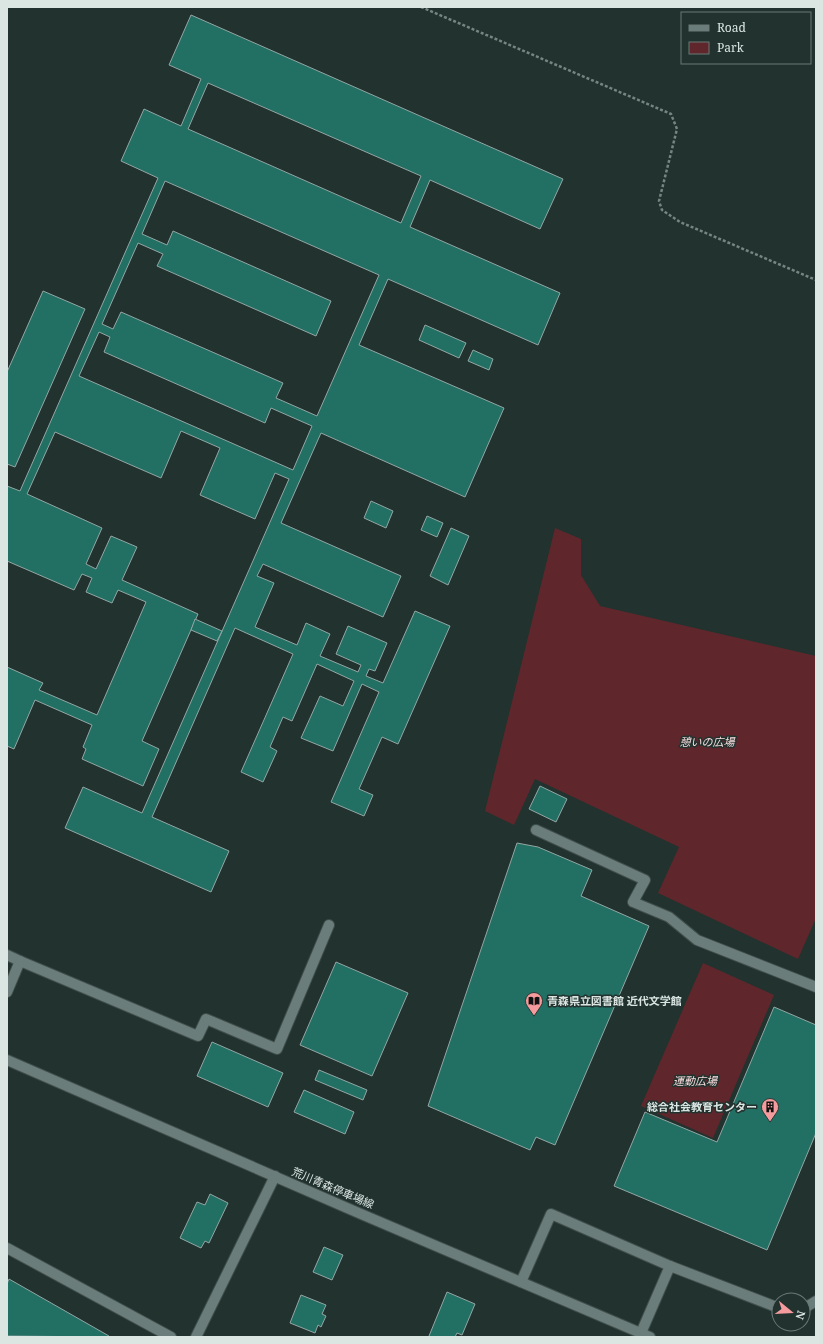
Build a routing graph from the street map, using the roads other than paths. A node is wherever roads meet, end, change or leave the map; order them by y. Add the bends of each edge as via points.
1 (536, 830) dead end
2 (329, 925) dead end
3 (7, 955) edge
4 (20, 961) junction
5 (816, 987) edge
6 (7, 992) edge
7 (7, 1060) edge
8 (275, 1176) junction
9 (7, 1248) edge
10 (670, 1266) junction
11 (521, 1282) junction
12 (771, 1305) edge
13 (646, 1335) edge
14 (171, 1337) edge
15 (196, 1337) edge

1 - 5 main road via 645,880 633,902 669,917 697,940
2 - 4 main road via 277,1049 206,1019 198,1036
3 - 4 main road
4 - 6 main road
7 - 8 main road, 荒川青森停車場線
8 - 11 main road, 荒川青森停車場線
8 - 15 main road
9 - 14 main road
10 - 11 main road via 551,1214
10 - 12 main road
10 - 13 main road
11 - 13 main road, 荒川青森停車場線

